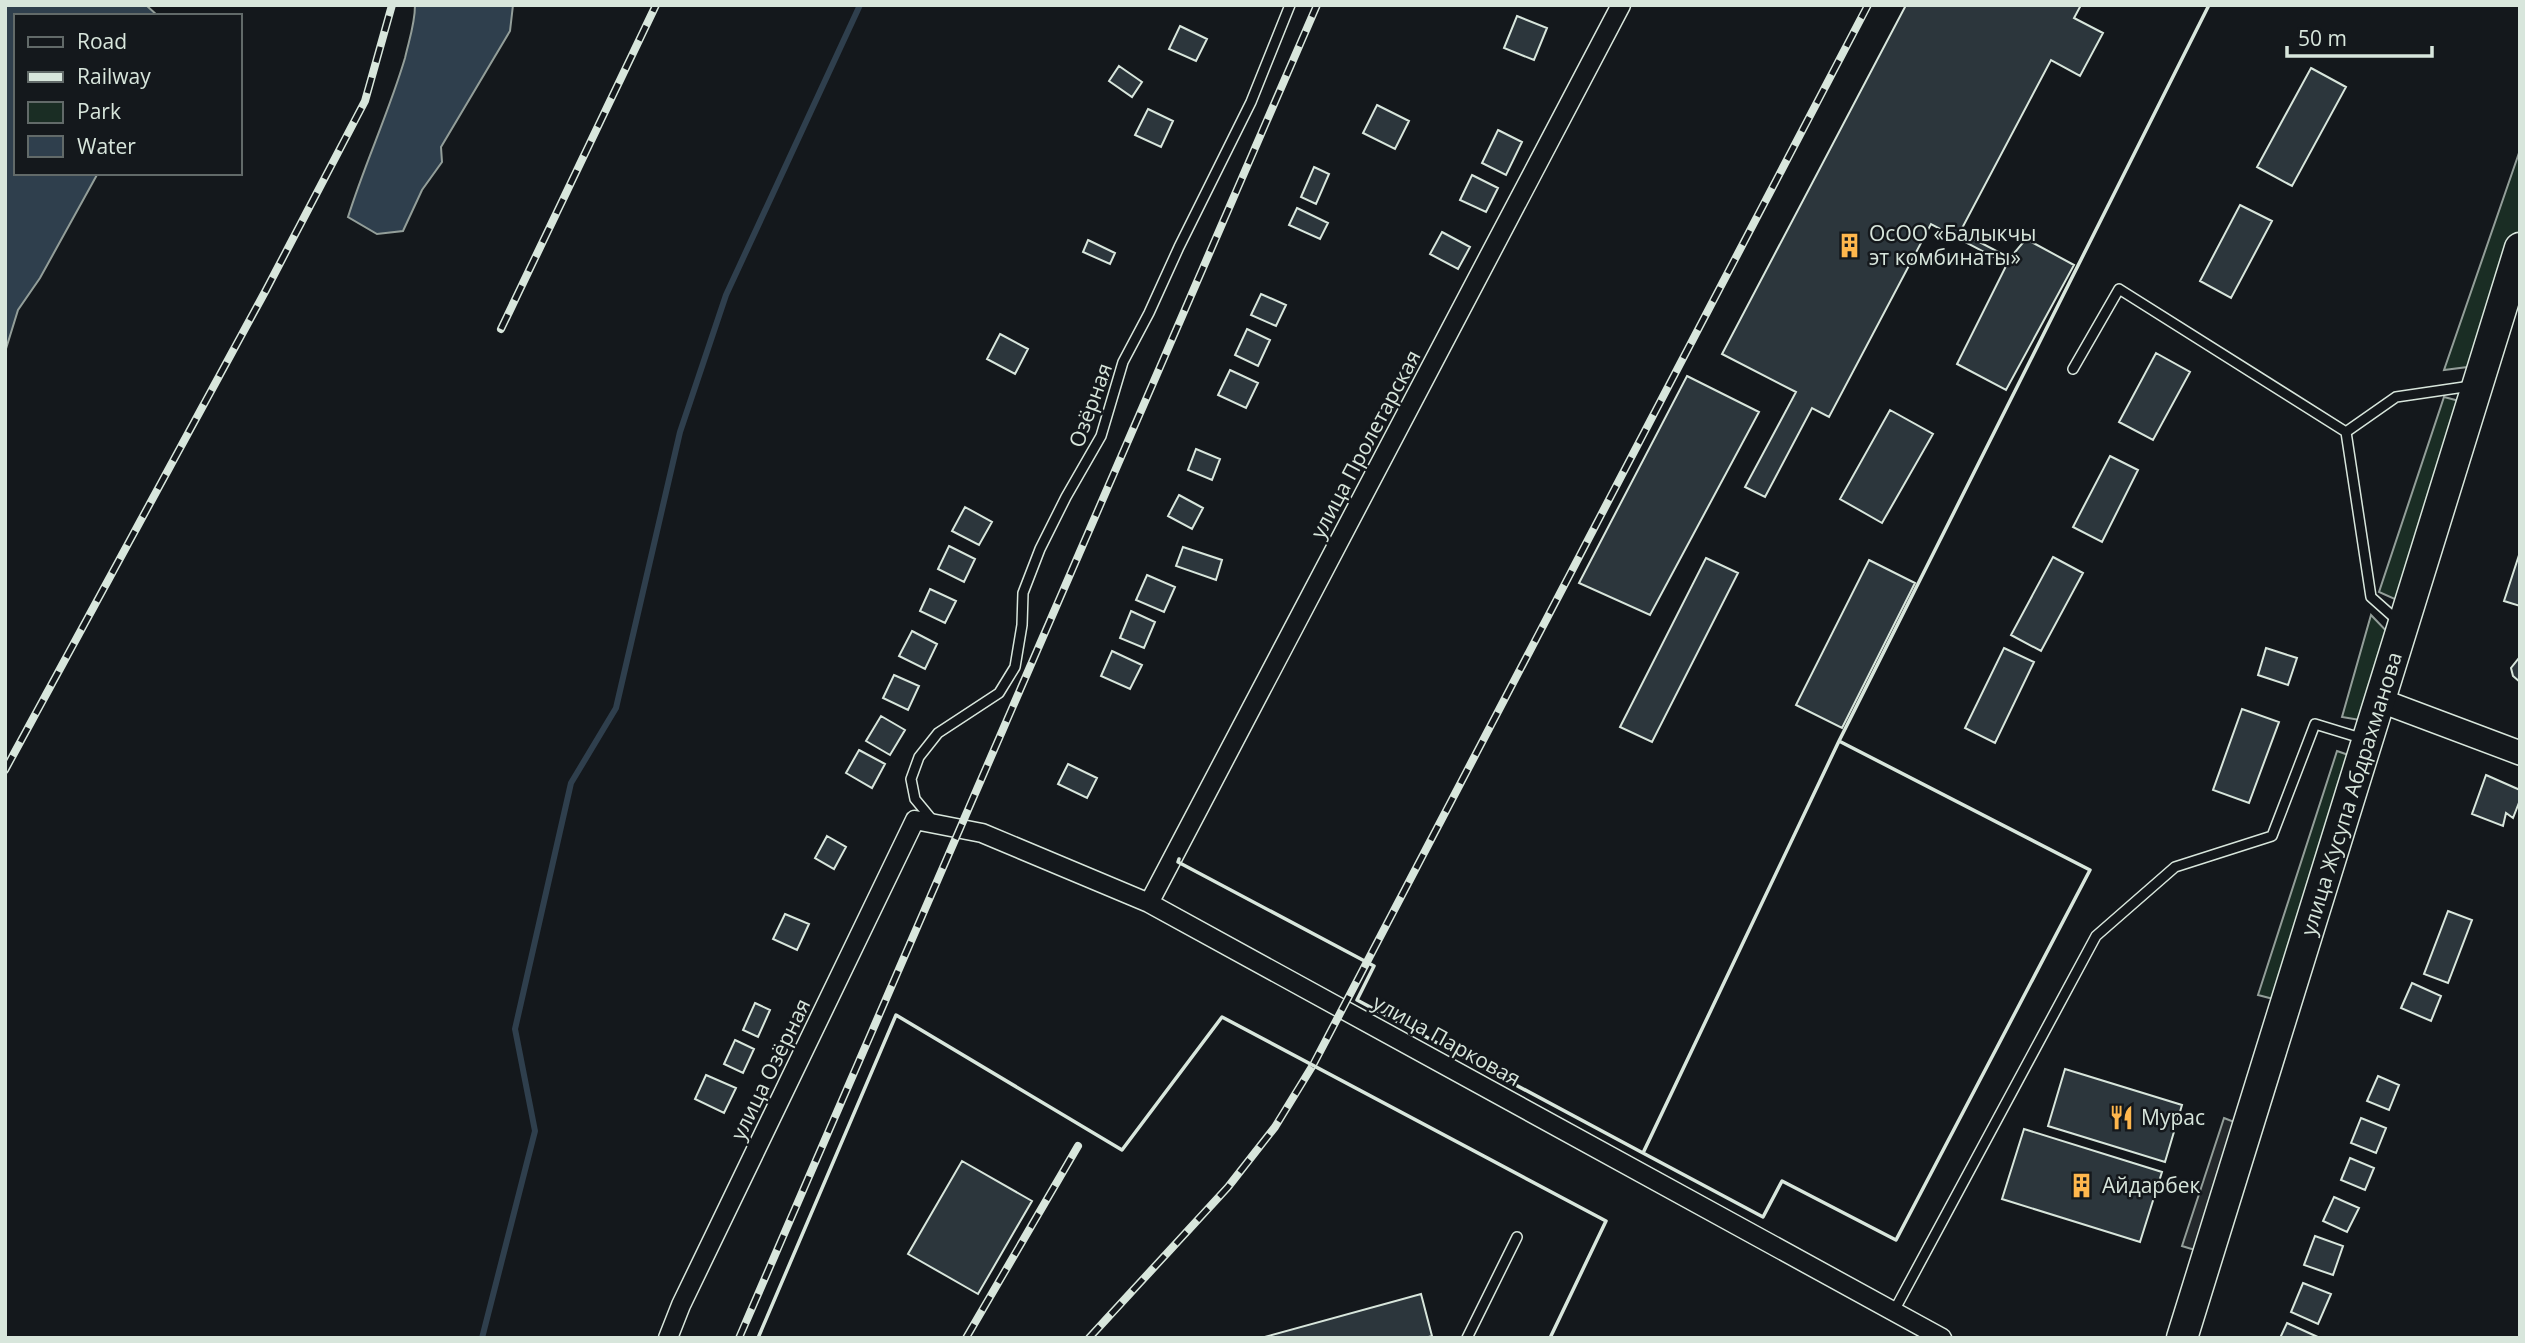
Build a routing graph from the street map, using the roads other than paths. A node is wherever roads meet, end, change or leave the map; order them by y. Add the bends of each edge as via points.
1 (1290, 5) edge
2 (1621, 5) edge
3 (2520, 248) edge
4 (2073, 369) dead end
5 (2477, 385) junction
6 (2346, 432) junction
7 (2402, 624) junction
8 (2379, 699) junction
9 (2366, 740) junction
10 (2520, 753) edge
11 (915, 820) joint
12 (937, 825) junction
13 (1149, 903) junction
14 (1517, 1237) dead end
15 (1894, 1311) junction
16 (668, 1338) edge
17 (1467, 1338) edge
18 (1942, 1338) edge
19 (2182, 1338) edge

1 - 12 lane, Озёрная via 1251,102 1123,362 1101,436 1040,549 1023,593 1015,667 999,694 938,733 919,757 911,779 915,799
2 - 13 street, улица Пролетарская
3 - 5 highway, улица Жусупа Абдрахманова
4 - 6 lane via 2119,289
5 - 6 lane via 2396,397
5 - 7 highway, улица Жусупа Абдрахманова
6 - 7 lane via 2371,597
7 - 8 highway, улица Жусупа Абдрахманова
8 - 9 highway, улица Жусупа Абдрахманова
8 - 10 street
9 - 15 lane via 2315,724 2272,836 2175,867 2096,936
9 - 19 highway, улица Жусупа Абдрахманова
11 - 12 street, улица Парковая
11 - 16 street, улица Озёрная
12 - 13 street, улица Парковая via 982,834
13 - 15 street, улица Парковая
14 - 17 lane
15 - 18 street, улица Парковая

